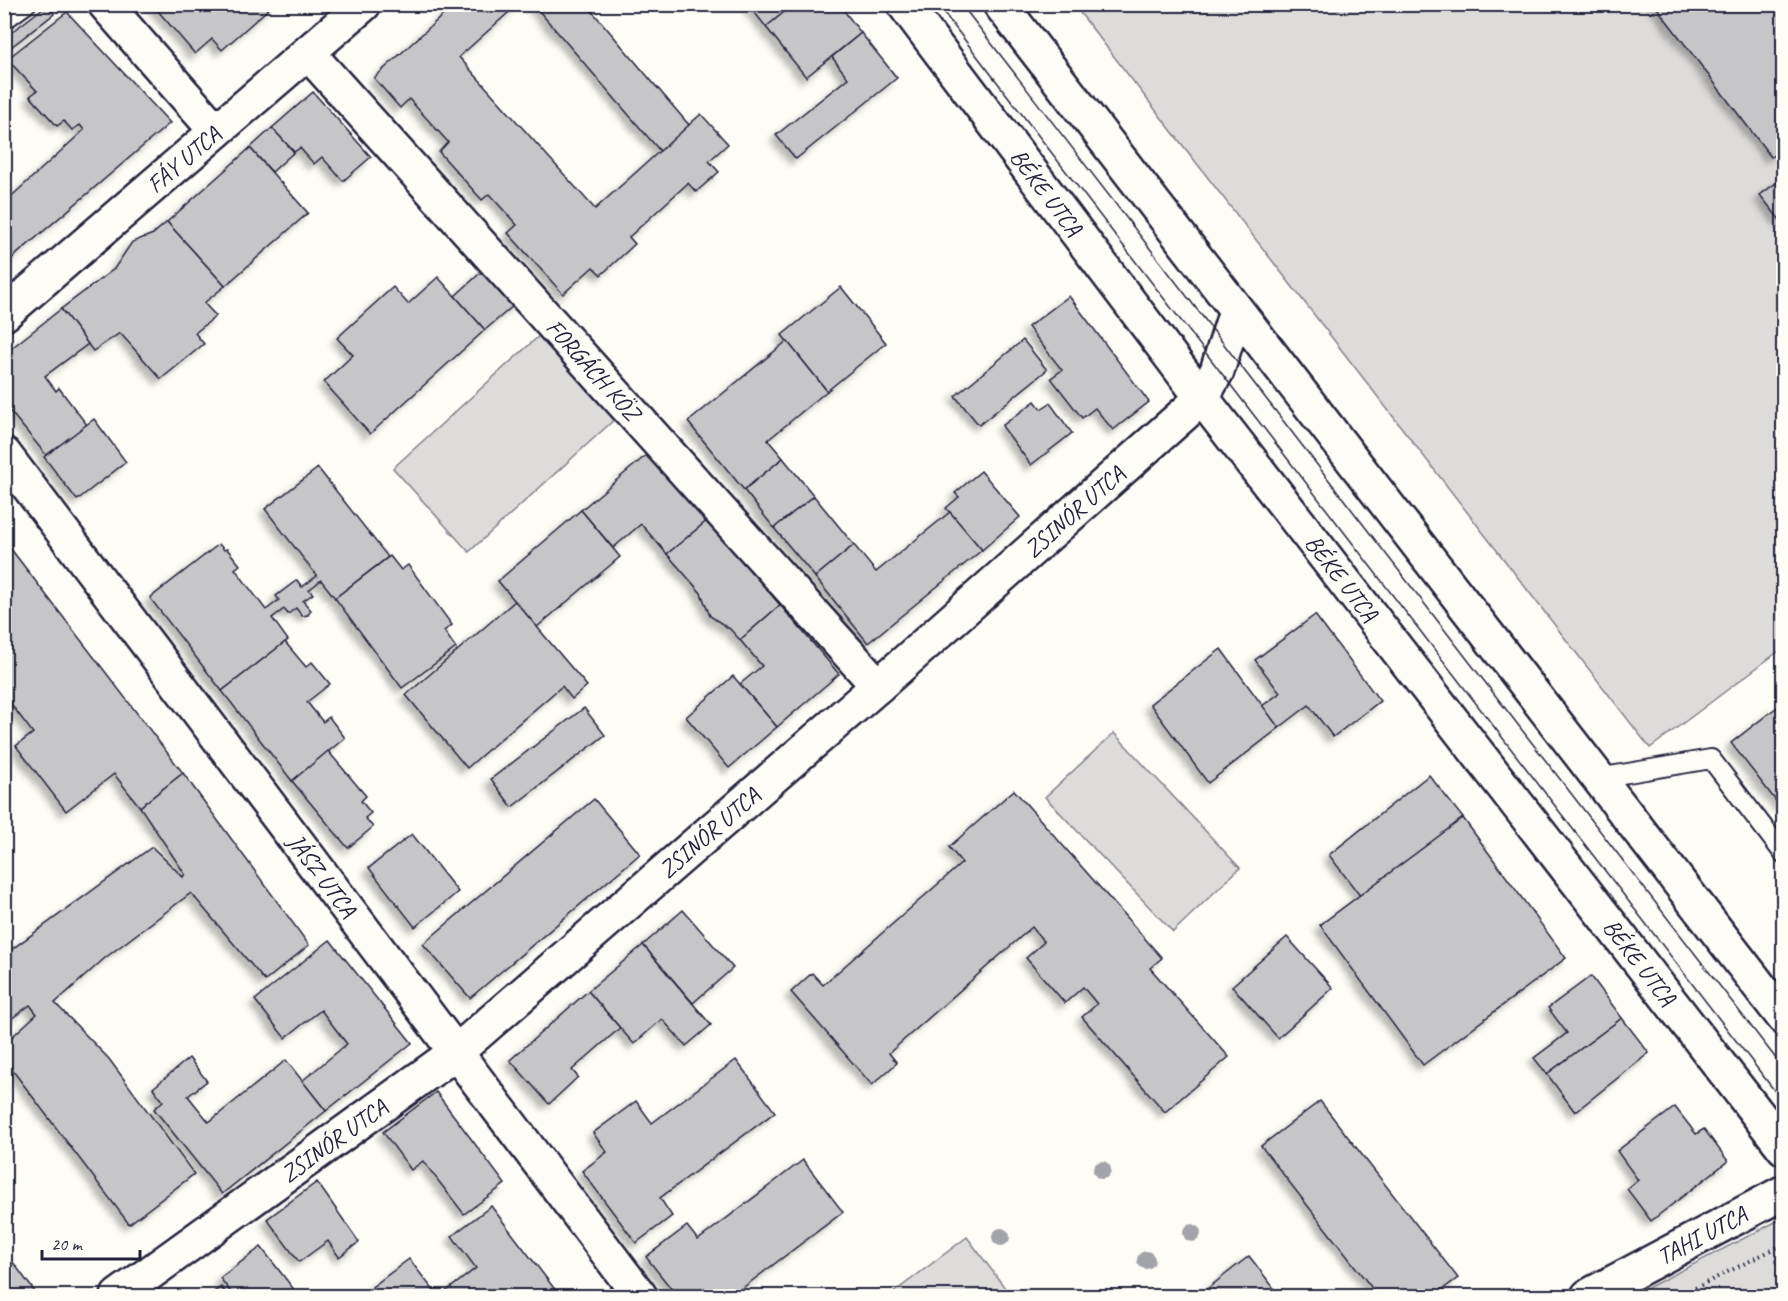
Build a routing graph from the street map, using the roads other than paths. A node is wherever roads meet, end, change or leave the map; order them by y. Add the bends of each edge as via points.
1 (26, 4) edge
2 (105, 4) edge
3 (364, 4) edge
4 (904, 4) edge
5 (1000, 4) edge
6 (4, 20) edge
7 (308, 53) junction
8 (216, 131) junction
9 (1236, 311) junction
10 (4, 314) edge
11 (1202, 398) junction
12 (4, 453) edge
13 (878, 686) junction
14 (1598, 778) junction
15 (1784, 854) edge
16 (1784, 1018) edge
17 (455, 1053) junction
18 (1784, 1148) edge
19 (1784, 1192) edge
20 (118, 1296) edge
21 (640, 1296) edge
22 (1588, 1296) edge

1 - 6 lane
2 - 8 street
3 - 7 street, FÁY UTCA
4 - 11 street, BÉKE UTCA
5 - 9 street
7 - 8 street, FÁY UTCA
7 - 13 street, FORGÁCH KÖZ
8 - 10 street, FÁY UTCA
9 - 11 street, ZSINÓR UTCA via 1217,371
9 - 14 street
11 - 13 street, ZSINÓR UTCA
11 - 18 street, BÉKE UTCA
12 - 17 street, JÁSZ UTCA
13 - 17 street, ZSINÓR UTCA
14 - 15 lane via 1711,759
14 - 16 street
17 - 20 street, ZSINÓR UTCA
17 - 21 street, JÁSZ UTCA
19 - 22 street, TAHI UTCA

